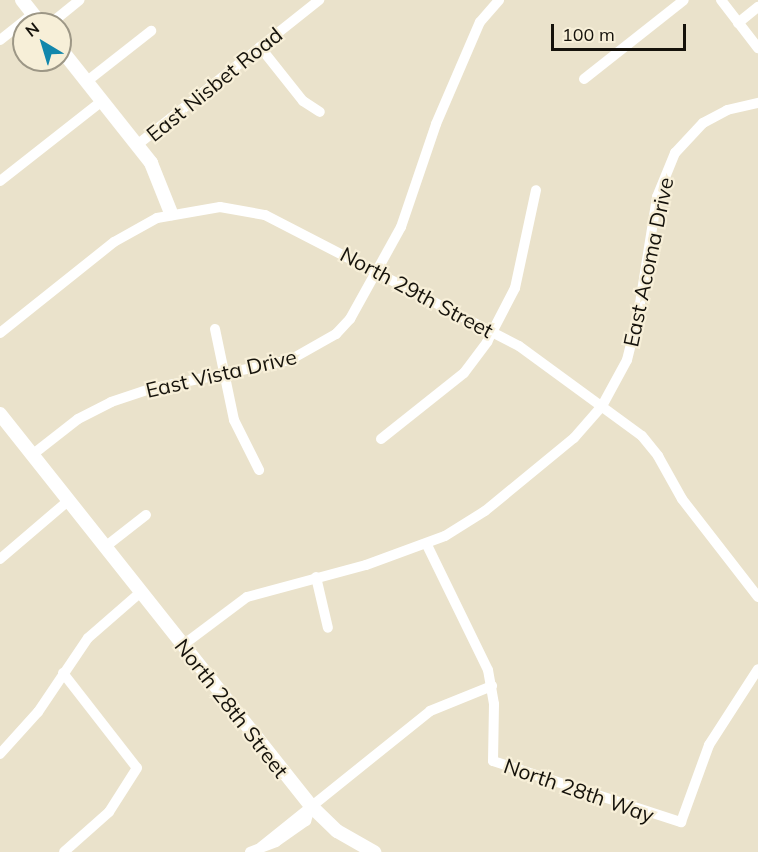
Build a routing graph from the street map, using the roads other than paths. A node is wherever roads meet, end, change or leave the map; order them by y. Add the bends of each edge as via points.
1 (22, 0) edge
2 (80, 0) edge
3 (319, 0) edge
4 (499, 0) edge
5 (684, 0) edge
6 (721, 0) edge
7 (758, 7) edge
8 (31, 12) edge
9 (65, 12) edge
10 (738, 23) junction
11 (151, 31) dead end
12 (260, 47) junction
13 (758, 48) edge
14 (72, 64) edge
15 (584, 79) dead end
16 (86, 82) junction
17 (102, 101) junction
18 (758, 103) edge
19 (320, 112) dead end
20 (137, 146) junction
21 (0, 182) edge
22 (536, 190) dead end
23 (171, 213) junction
24 (377, 272) junction
25 (215, 329) dead end
26 (492, 332) junction
27 (0, 333) edge
28 (224, 374) junction
29 (602, 406) junction
30 (0, 414) edge
31 (381, 439) dead end
32 (32, 455) junction
33 (259, 470) dead end
34 (68, 501) junction
35 (146, 515) dead end
36 (427, 545) junction
37 (105, 547) junction
38 (0, 559) edge
39 (316, 577) junction
40 (141, 592) junction
41 (758, 597) edge
42 (328, 628) dead end
43 (183, 645) junction
44 (758, 669) edge
45 (63, 673) junction
46 (492, 686) junction
47 (0, 754) edge
48 (311, 806) junction
49 (259, 850) edge
50 (64, 852) edge
51 (374, 852) edge

1 - 8 street
2 - 9 street
3 - 12 street, East Nisbet Road
4 - 24 street, East Vista Drive via 480,22 436,124 407,211
5 - 15 street
6 - 10 street
7 - 10 street
10 - 13 street
11 - 16 street
12 - 19 street via 303,101
12 - 20 street, East Nisbet Road
14 - 16 street
16 - 17 street
17 - 20 street
17 - 21 street
18 - 29 street, East Acoma Drive via 727,110 703,123 678,148 664,174 632,345 619,380
20 - 23 street via 157,174
22 - 26 street via 515,288
23 - 24 street, North 29th Street via 219,207 265,215
23 - 27 street, North 29th Street via 114,242
24 - 26 street, North 29th Street
24 - 28 street, East Vista Drive via 350,319 324,343 290,360
25 - 28 street
26 - 29 street, North 29th Street
26 - 31 street via 464,373
28 - 32 street, East Vista Drive via 111,402 78,419
28 - 33 street via 234,420
29 - 36 street, East Acoma Drive via 574,438 485,511
29 - 41 street, North 29th Street via 647,440 682,499
30 - 32 street, North 28th Street
32 - 34 street, North 28th Street
34 - 37 street, North 28th Street
34 - 38 street
35 - 37 street
36 - 39 street, East Acoma Drive
36 - 46 street, North 28th Way via 481,650
37 - 40 street, North 28th Street
39 - 42 street
39 - 43 street, East Acoma Drive via 247,597
40 - 43 street, North 28th Street
40 - 45 street via 102,623
43 - 48 street, North 28th Street
44 - 46 street, North 28th Way via 709,745 681,822 493,761
45 - 47 street via 31,722
45 - 50 street via 137,768 109,812
46 - 48 street via 430,711
48 - 49 street via 306,821
48 - 51 street, North 28th Street via 338,831

